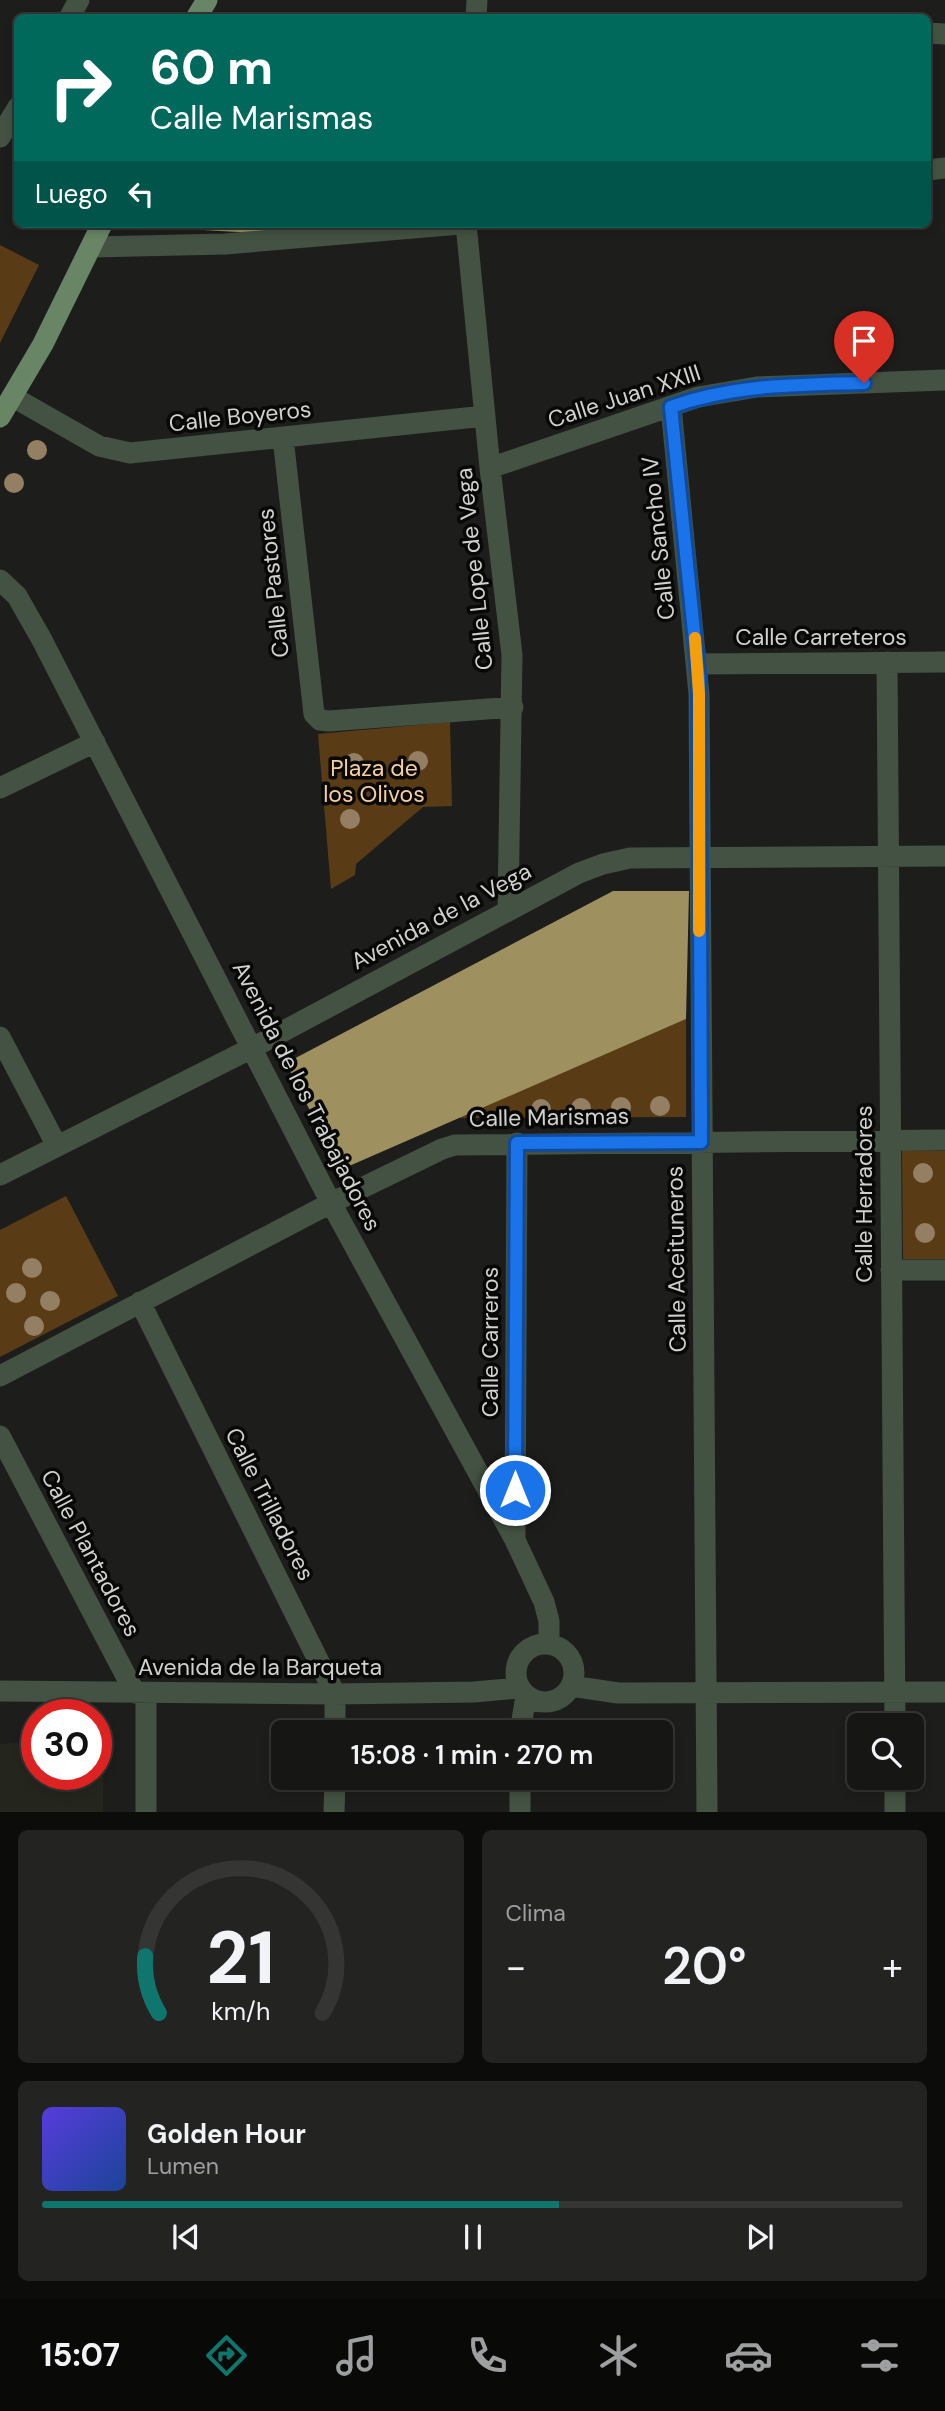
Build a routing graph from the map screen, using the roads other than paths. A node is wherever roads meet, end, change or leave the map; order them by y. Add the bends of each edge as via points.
1 (14, 114) edge
2 (0, 137) edge
3 (100, 228) edge
4 (413, 228) edge
5 (466, 228) edge
6 (92, 247) junction
7 (945, 380) edge
8 (13, 397) junction
9 (671, 407) junction
10 (485, 416) junction
11 (0, 418) edge
12 (283, 438) junction
13 (490, 468) junction
14 (0, 580) edge
15 (887, 662) junction
16 (945, 662) edge
17 (698, 664) junction
18 (513, 707) junction
19 (95, 743) junction
20 (0, 788) edge
21 (888, 856) junction
22 (945, 856) edge
23 (699, 857) junction
24 (508, 909) junction
25 (0, 1037) edge
26 (252, 1048) junction
27 (945, 1140) edge
28 (890, 1141) junction
29 (701, 1142) junction
30 (517, 1143) junction
31 (57, 1146) junction
32 (0, 1175) edge
33 (331, 1203) junction
34 (891, 1270) junction
35 (945, 1270) edge
36 (139, 1302) junction
37 (0, 1376) edge
38 (0, 1436) edge
39 (515, 1540) junction
40 (549, 1644) junction
41 (571, 1686) junction
42 (0, 1691) edge
43 (522, 1692) junction
44 (895, 1692) junction
45 (945, 1692) edge
46 (140, 1693) junction
47 (708, 1693) junction
48 (335, 1694) junction
49 (895, 1713) edge
50 (335, 1720) edge
51 (521, 1720) edge
52 (335, 1790) edge
53 (520, 1790) edge
54 (895, 1790) edge
55 (146, 1812) edge
56 (334, 1812) edge
57 (520, 1812) edge
58 (707, 1812) edge
59 (895, 1812) edge

1 - 2 street
3 - 6 main road
4 - 6 street via 225,244
5 - 10 street, Calle Lope de Vega
6 - 8 main road
7 - 9 street, Calle Juan XXIII via 757,387 698,397
8 - 11 main road
8 - 12 street, Calle Boyeros via 79,436 122,452
9 - 13 street, Calle Juan XXIII
9 - 17 street, Calle Sancho IV
10 - 12 street, Calle Boyeros
10 - 13 street, Calle Lope de Vega
12 - 18 street, Calle Pastores via 313,713 329,721
13 - 18 street, Calle Lope de Vega via 512,655
14 - 19 street, Avenida de los Trabajadores via 26,611
15 - 16 street, Calle Carreteros
15 - 17 street, Calle Carreteros
15 - 21 street, Calle Herradores
17 - 23 street, Calle Aceituneros
18 - 24 street, Calle Lope de Vega
19 - 20 street
19 - 26 street, Avenida de los Trabajadores
21 - 22 street, Avenida de la Vega
21 - 23 street, Avenida de la Vega
21 - 28 street, Calle Herradores
23 - 24 street, Avenida de la Vega via 630,858 603,864
23 - 29 street, Calle Aceituneros
24 - 26 street, Avenida de la Vega
25 - 31 street
26 - 31 street, Avenida de la Vega
26 - 33 street, Avenida de los Trabajadores
27 - 28 street, Calle Marismas
28 - 29 street, Calle Marismas
28 - 34 street, Calle Herradores
29 - 30 street, Calle Marismas
29 - 47 street, Calle Aceituneros
30 - 33 street, Calle Marismas via 442,1149
30 - 39 street, Calle Carreros
31 - 32 street, Avenida de la Vega
33 - 36 street, Calle Marismas
33 - 39 street, Avenida de los Trabajadores
34 - 35 street
34 - 44 street, Calle Herradores
36 - 37 street, Calle Marismas
36 - 48 street, Calle Trilladores
38 - 46 street, Calle Plantadores
39 - 40 street, Avenida de los Trabajadores via 544,1602
40 - 41 street via 572,1662
40 - 43 street via 523,1653 515,1670
41 - 43 street via 562,1697 543,1703
41 - 47 street via 618,1693
42 - 46 street, Avenida de la Barqueta
43 - 48 street, Avenida de la Barqueta
43 - 51 street
44 - 45 street
44 - 47 street
44 - 49 street, Calle Herradores
46 - 48 street, Avenida de la Barqueta
46 - 55 street, Calle Plantadores
47 - 58 street, Calle Aceituneros
48 - 50 street, Calle Trilladores
52 - 56 street
53 - 57 street
54 - 59 street

